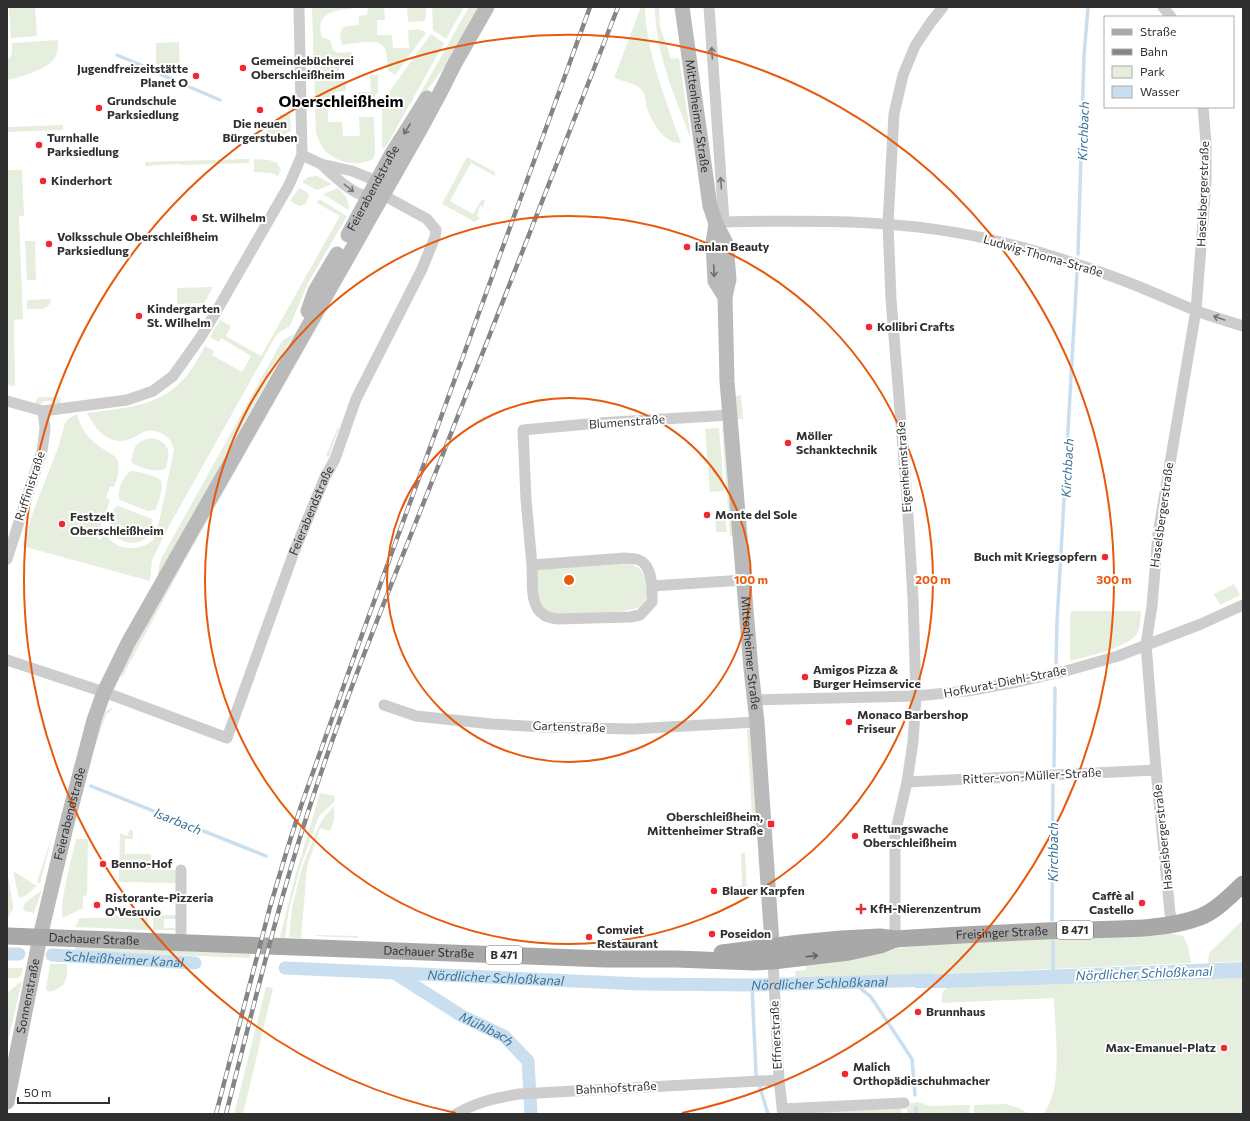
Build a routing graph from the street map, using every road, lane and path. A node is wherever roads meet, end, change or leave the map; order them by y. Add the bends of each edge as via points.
1 (299, 7) edge
2 (487, 7) edge
3 (682, 7) edge
4 (709, 7) edge
5 (943, 7) edge
6 (1163, 7) edge
7 (1170, 16) edge
8 (1203, 108) edge
9 (302, 155) junction
10 (321, 164) junction
11 (376, 191) junction
12 (720, 223) junction
13 (888, 223) junction
14 (1196, 310) junction
15 (1243, 326) edge
16 (7, 401) edge
17 (43, 412) junction
18 (730, 415) junction
19 (7, 559) edge
20 (532, 565) junction
21 (744, 580) junction
22 (652, 586) junction
23 (1243, 604) edge
24 (1146, 644) junction
25 (7, 660) edge
26 (104, 692) junction
27 (916, 696) junction
28 (755, 700) junction
29 (384, 705) dead end
30 (757, 722) junction
31 (1156, 770) junction
32 (907, 782) junction
33 (180, 870) dead end
34 (1243, 884) edge
35 (1173, 924) junction
36 (7, 936) edge
37 (40, 937) junction
38 (895, 939) junction
39 (181, 942) junction
40 (773, 961) junction
41 (779, 1080) junction
42 (7, 1102) edge
43 (904, 1104) dead end
44 (783, 1111) edge
45 (456, 1114) edge

1 - 9 street
2 - 11 main road, Feierabendstraße via 441,91
3 - 12 main road, Mittenheimer Straße via 710,206
12 -> 4 street, Mittenheimer Straße
5 - 13 street, Eigenheimstraße via 915,46 903,75 894,114
6 - 7 street
8 - 14 street, Haselsbergerstraße via 1206,183
9 - 10 street
9 - 17 street via 289,185 220,305 173,376 153,391 127,400
10 - 11 street via 352,171
10 -> 11 street via 356,193
11 - 26 main road, Feierabendstraße via 315,291 296,344 128,643
11 - 26 street, Feierabendstraße via 427,219 436,230 435,237 356,399 335,459 294,552 227,738
12 - 13 street, Ludwig-Thoma-Straße
12 - 18 main road, Mittenheimer Straße via 713,243 715,281 725,297
13 - 14 street, Ludwig-Thoma-Straße via 936,229 1000,242 1066,260
13 - 27 street, Eigenheimstraße via 891,299 913,598
15 -> 14 street, Ludwig-Thoma-Straße
14 - 24 street, Haselsbergerstraße via 1159,526
16 - 17 street
17 - 19 street, Ruffinistraße via 45,429 42,451
18 - 20 street, Blumenstraße via 519,430
18 - 21 main road, Mittenheimer Straße
20 - 22 street, Blumenstraße via 625,558 639,560 646,565
20 - 22 street, Blumenstraße via 534,600 539,611 557,619 630,617 640,614 652,602
21 - 22 street
21 - 28 main road, Mittenheimer Straße
23 - 24 street, Hofkurat-Diehl-Straße via 1214,619
24 - 27 street, Hofkurat-Diehl-Straße via 1089,665 1042,676 967,690
24 - 31 street, Haselsbergerstraße
25 - 26 street
26 - 37 main road, Feierabendstraße via 94,720 66,827
27 - 28 street, Hofkurat-Diehl-Straße
27 - 32 street, Eigenheimstraße
28 - 30 main road, Mittenheimer Straße
29 - 30 street, Gartenstraße via 416,716 543,727 632,729
30 - 40 main road, Mittenheimer Straße
31 - 32 street, Ritter-von-Müller-Straße
31 - 35 street, Haselsbergerstraße
32 - 38 street, Eigenheimstraße via 895,834
33 - 39 street
34 - 35 main road, Freisinger Straße / B 471 via 1231,896 1201,916
35 - 38 main road, Freisinger Straße / B 471 via 1136,928
36 - 37 main road, Dachauer Straße / B 471
37 - 39 main road, Dachauer Straße / B 471
37 - 42 main road, Sonnenstraße
38 - 40 main road, Freisinger Straße / B 471 via 880,936 813,942
39 - 40 main road, Dachauer Straße / B 471 via 606,959
40 - 41 street, Effnerstraße
41 - 44 street, Effnerstraße
41 - 45 street, Bahnhofstraße via 519,1094 491,1099
43 - 44 street, Effnerstraße

